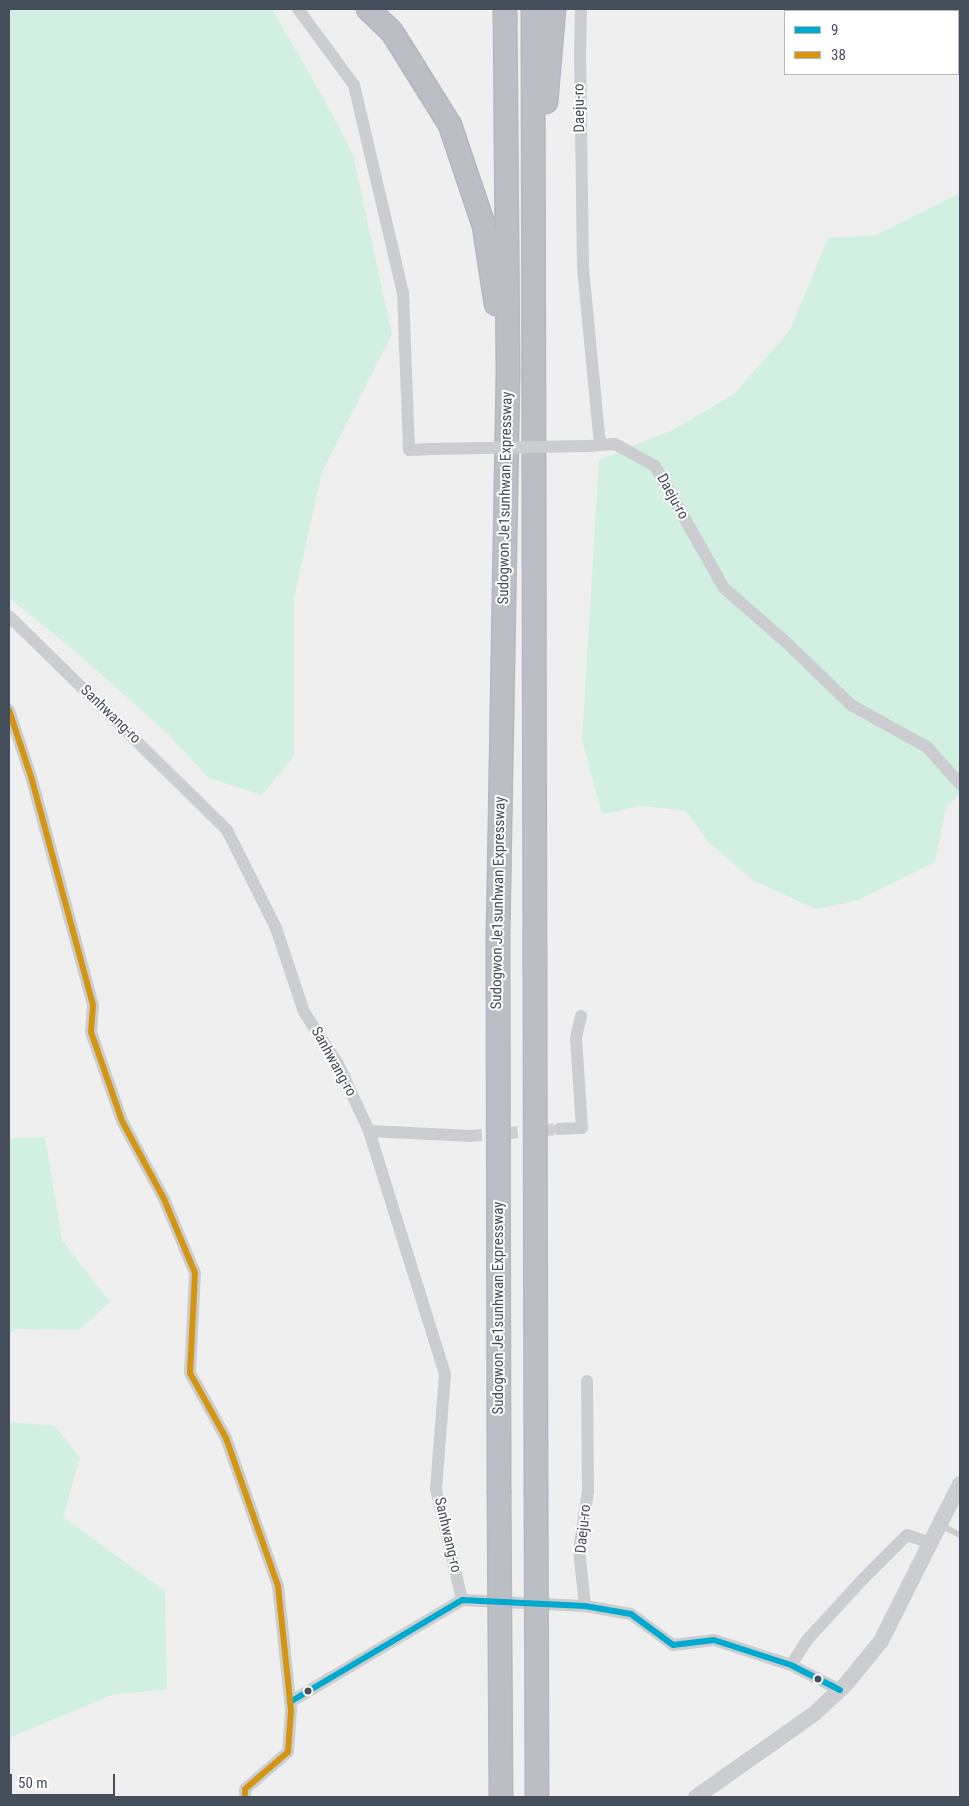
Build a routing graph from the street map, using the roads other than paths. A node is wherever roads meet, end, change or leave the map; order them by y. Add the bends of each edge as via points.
1 (298, 9) edge
2 (368, 9) edge
3 (505, 9) edge
4 (533, 9) edge
5 (554, 9) edge
6 (581, 9) edge
7 (534, 255) junction
8 (508, 373) junction
9 (594, 445) junction
10 (9, 616) edge
11 (9, 710) edge
12 (960, 784) edge
13 (581, 1016) dead end
14 (559, 1129) tunnel mouth
15 (369, 1130) junction
16 (470, 1136) tunnel mouth
17 (587, 1381) dead end
18 (960, 1484) edge
19 (940, 1525) junction
20 (960, 1536) edge
21 (930, 1543) junction
22 (462, 1600) junction
23 (585, 1606) junction
24 (791, 1665) junction
25 (840, 1690) junction
26 (290, 1702) junction
27 (242, 1795) edge
28 (501, 1797) edge
29 (537, 1797) edge
30 (696, 1797) edge

1 - 9 street, bridge via 354,85 402,293 409,450
2 - 8 highway via 392,32 450,125 484,226
3 - 8 highway, Sudogwon Je1sunhwan Expressway
4 - 7 highway, Sudogwon Je1sunhwan Expressway
5 - 7 highway
6 - 9 street, Daeju-ro via 583,268
7 - 29 highway, Sudogwon Je1sunhwan Expressway, bridge
8 - 28 highway, Sudogwon Je1sunhwan Expressway, bridge via 498,937
9 - 12 street, Daeju-ro via 615,444 655,466 724,588 851,705 927,747
10 - 15 street, Sanhwang-ro via 227,830 276,928 304,1012 338,1064
11 - 26 street via 32,780 93,1005 90,1032 122,1121 164,1199 195,1273 190,1373 226,1438 278,1586
13 - 14 street via 576,1038 582,1128
15 - 16 street
15 - 22 street, Sanhwang-ro via 445,1374 436,1488
17 - 23 street, Daeju-ro via 588,1492 579,1550
18 - 19 street
19 - 20 lane
19 - 21 street
21 - 24 street via 907,1535 807,1640
21 - 25 street via 881,1641
22 - 23 street
22 - 26 street
23 - 24 street via 631,1614 673,1644 714,1640
24 - 25 street
25 - 30 street via 814,1714
26 - 27 street via 288,1752

